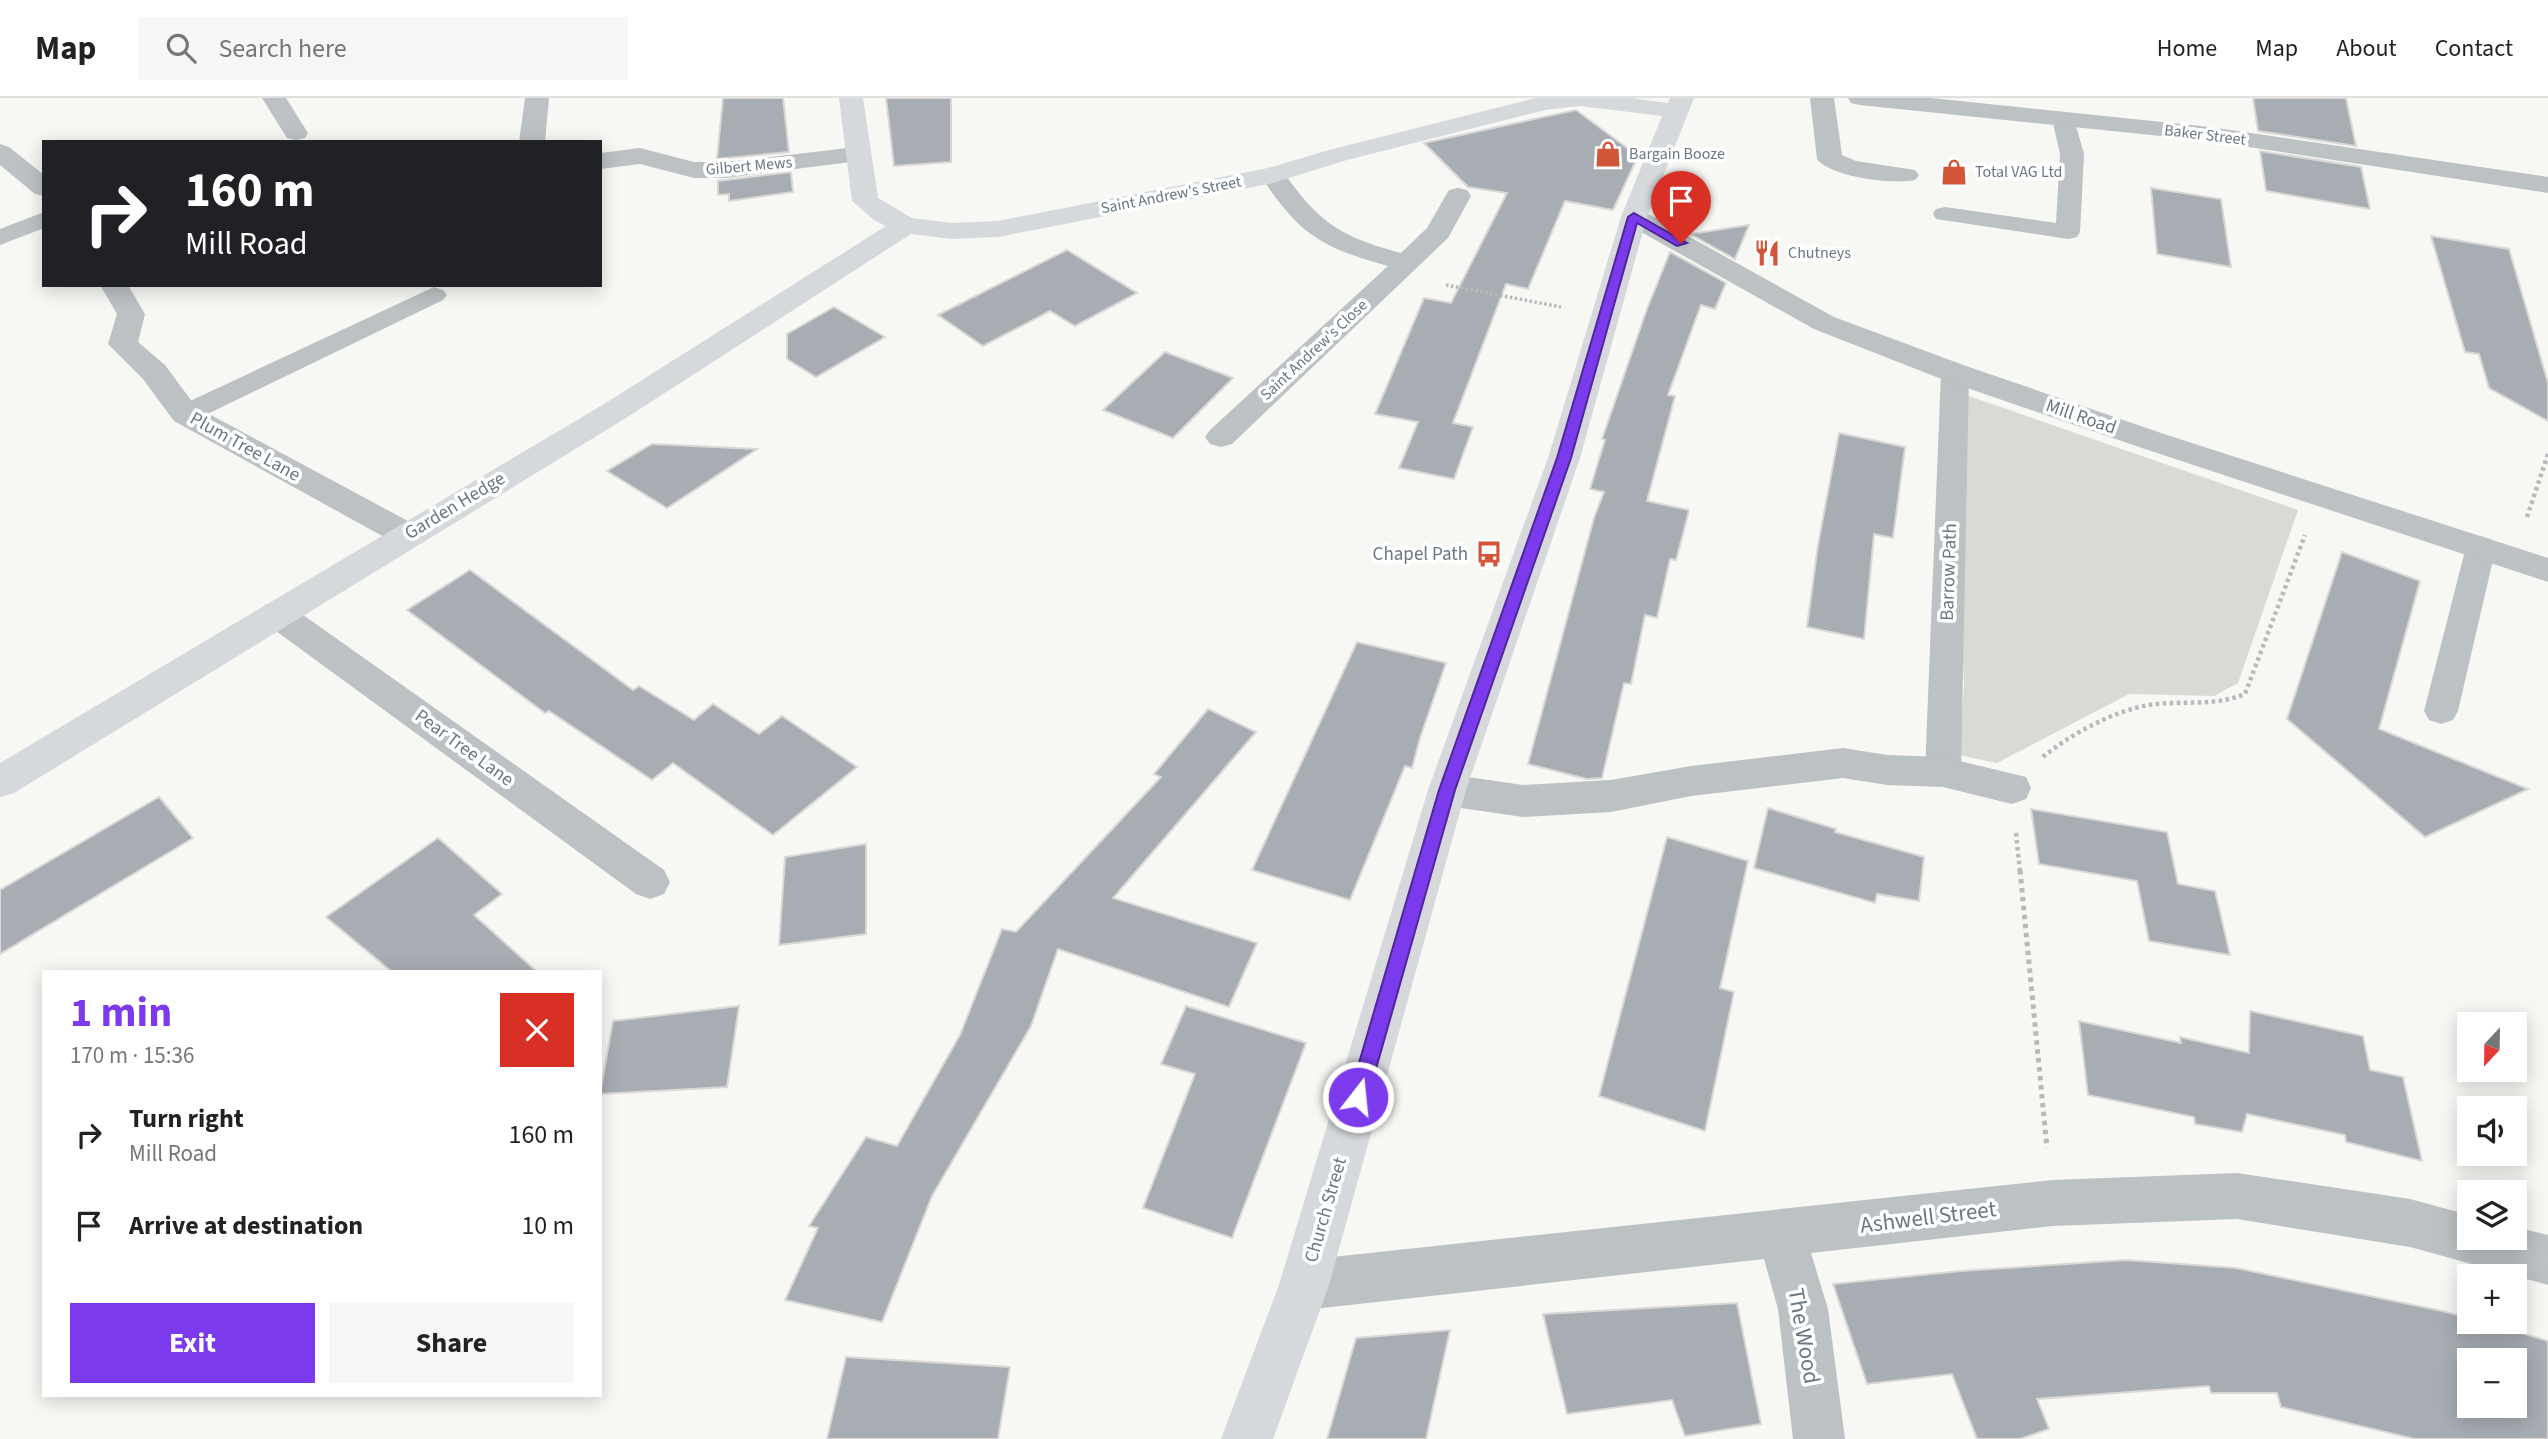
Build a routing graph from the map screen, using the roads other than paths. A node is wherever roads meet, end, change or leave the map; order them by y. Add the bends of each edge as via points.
1 (274, 98) edge
2 (537, 98) edge
3 (851, 98) edge
4 (1822, 98) edge
5 (1860, 98) edge
6 (1581, 99) edge
7 (1679, 105) edge
8 (2063, 119) junction
9 (296, 133) dead end
10 (532, 140) edge
11 (0, 152) edge
12 (857, 155) junction
13 (602, 161) edge
14 (1273, 175) junction
15 (1906, 175) dead end
16 (2548, 185) edge
17 (42, 186) edge
18 (1458, 196) dead end
19 (1945, 214) dead end
20 (1634, 217) junction
21 (42, 220) edge
22 (906, 225) junction
23 (0, 239) edge
24 (1401, 269) junction
25 (115, 287) edge
26 (434, 295) dead end
27 (1955, 373) junction
28 (184, 414) junction
29 (1222, 437) dead end
30 (407, 535) junction
31 (2481, 547) junction
32 (2548, 570) edge
33 (277, 614) junction
34 (2441, 711) dead end
35 (1943, 772) junction
36 (0, 782) edge
37 (2012, 788) road end
38 (1447, 790) junction
39 (650, 882) dead end
40 (1780, 1234) junction
41 (2548, 1260) edge
42 (1304, 1285) junction
43 (1247, 1439) edge
44 (1819, 1439) edge

1 - 9 street
2 - 10 street
3 - 12 street, Saint Andrew's Street
4 - 15 street via 1830,159 1851,168
5 - 8 street, Baker Street
6 - 7 street, Saint Andrew's Street
6 - 14 street, Saint Andrew's Street via 1545,103 1427,132
7 - 20 street, Church Street
8 - 16 street, Baker Street via 2210,134
8 - 19 lane via 2072,154 2068,232
11 - 17 street
12 - 13 street, Gilbert Mews via 726,170 694,170 640,156
12 - 22 street, Saint Andrew's Street via 865,201
14 - 22 street, Saint Andrew's Street via 998,229 952,231
14 - 24 street via 1304,218 1322,232
18 - 24 street, Saint Andrew's Close via 1438,232
20 - 27 street, Mill Road via 1824,323
20 - 38 street, Church Street via 1564,458
21 - 23 lane
22 - 30 street, Garden Hedge via 615,411
24 - 29 street, Saint Andrew's Close
25 - 28 street, Plum Tree Lane via 131,314 123,344 154,372
26 - 28 lane
27 - 31 street, Mill Road
27 - 35 lane, Barrow Path
28 - 30 street, Plum Tree Lane
30 - 33 street, Garden Hedge
31 - 32 street, Mill Road
31 - 34 lane
33 - 36 street, Garden Hedge
33 - 39 street, Pear Tree Lane
35 - 37 street
35 - 38 street via 1843,763 1690,780 1611,796 1523,801
38 - 42 street, Church Street
40 - 41 street, Ashwell Street via 2053,1203 2237,1196 2410,1223
40 - 42 street, Ashwell Street
40 - 44 street, The Wood via 1803,1309
42 - 43 street, Church Street

